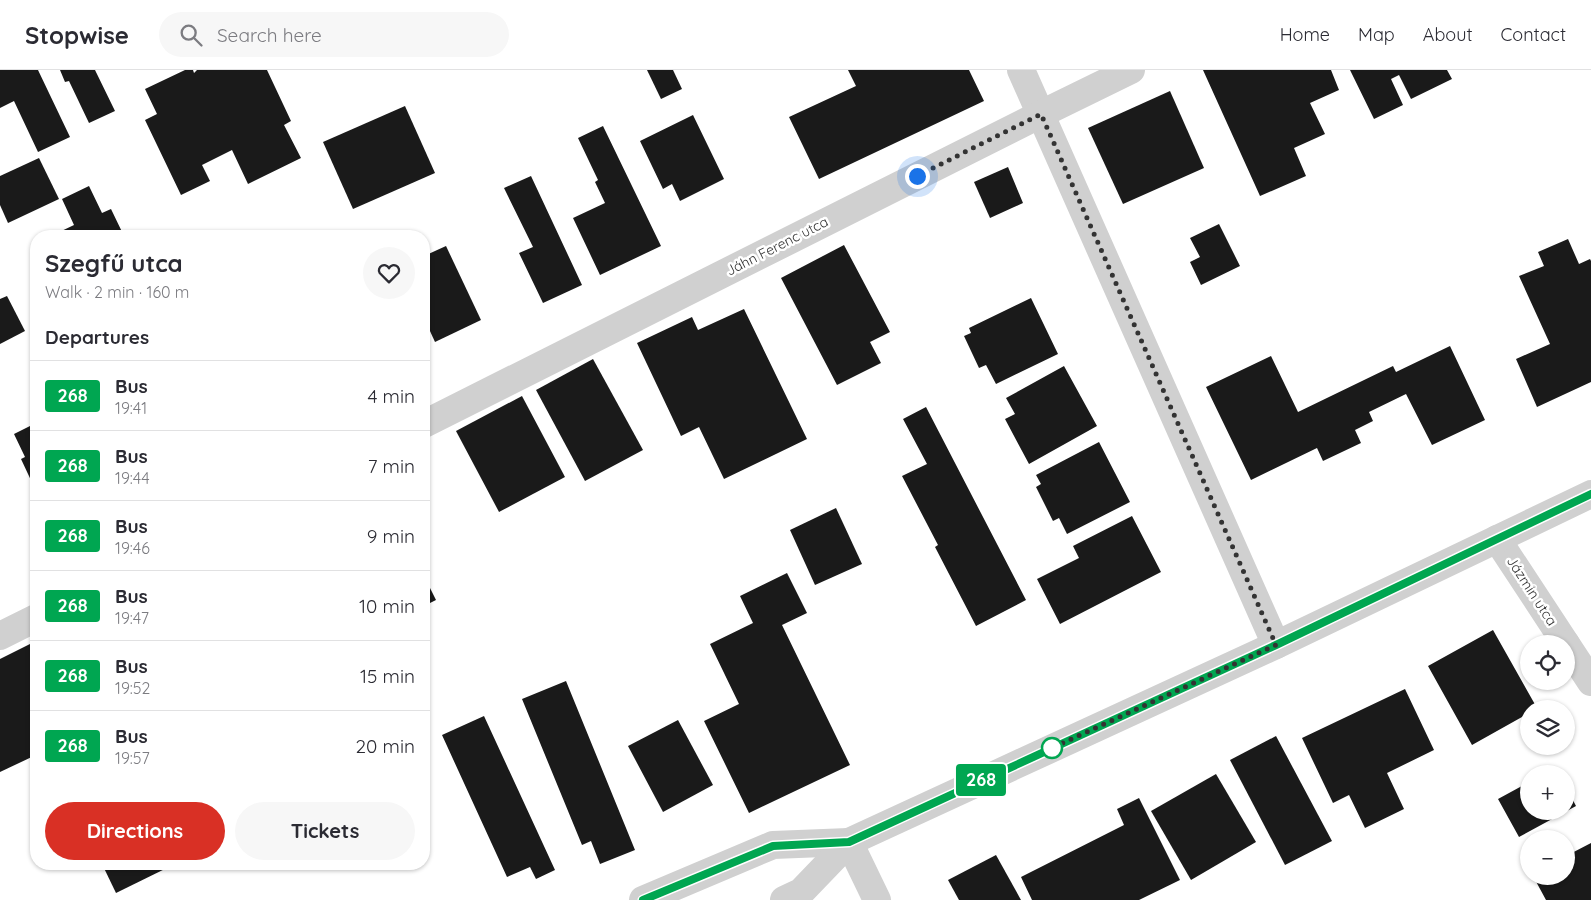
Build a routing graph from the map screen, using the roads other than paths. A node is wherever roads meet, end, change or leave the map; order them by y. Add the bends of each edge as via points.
1 (1021, 70) edge
2 (1131, 70) edge
3 (1041, 114) junction
4 (430, 421) edge
5 (1591, 494) edge
6 (1497, 539) junction
7 (30, 621) edge
8 (1560, 635) edge
9 (0, 636) edge
10 (1276, 645) junction
11 (1575, 658) edge
12 (1591, 682) edge
13 (849, 842) junction
14 (643, 900) edge
15 (784, 900) edge
16 (877, 900) edge

1 - 3 street
2 - 3 street, Jáhn Ferenc utca
3 - 4 street, Jáhn Ferenc utca
3 - 10 street
5 - 6 street
6 - 8 street, Jázmin utca
6 - 10 street
7 - 9 street
10 - 13 street
11 - 12 street, Jázmin utca
13 - 14 street via 773,846
13 - 15 street via 801,892
13 - 16 street

